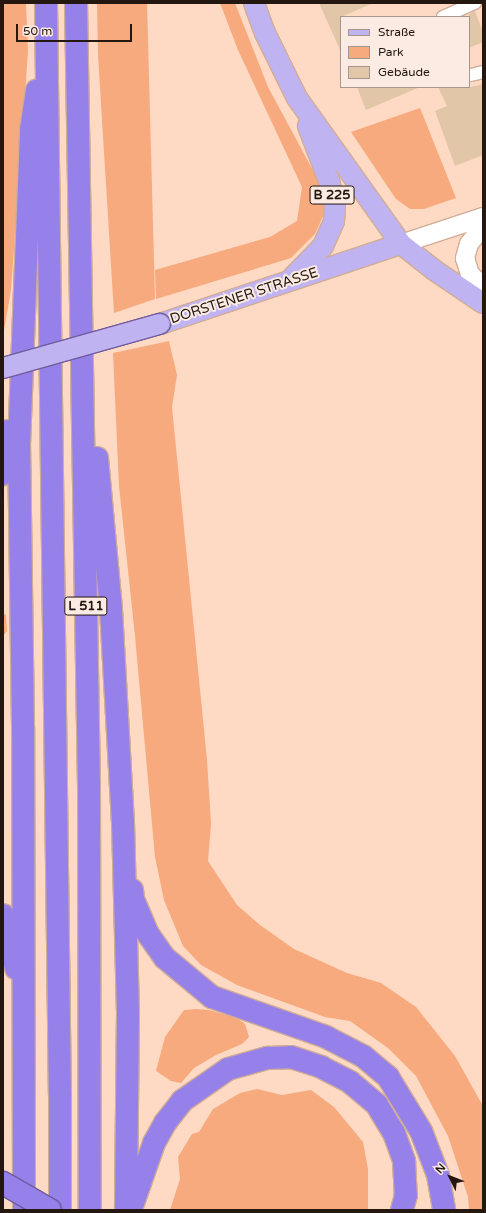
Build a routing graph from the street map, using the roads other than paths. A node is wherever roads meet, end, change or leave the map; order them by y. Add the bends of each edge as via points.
1 (46, 3) edge
2 (76, 3) edge
3 (254, 3) edge
4 (475, 3) edge
5 (445, 16) edge
6 (46, 29) junction
7 (483, 72) edge
8 (471, 75) dead end
9 (297, 98) junction
10 (483, 217) edge
11 (483, 226) edge
12 (401, 244) junction
13 (289, 281) junction
14 (483, 286) edge
15 (25, 292) junction
16 (483, 303) edge
17 (3, 368) edge
18 (83, 368) junction
19 (3, 474) edge
20 (123, 822) junction
21 (3, 915) edge
22 (25, 1009) junction
23 (3, 1183) edge
24 (24, 1210) edge
25 (50, 1210) edge
26 (60, 1210) edge
27 (90, 1210) edge
28 (126, 1210) edge
29 (131, 1210) edge
30 (402, 1210) edge
31 (444, 1210) edge

1 - 6 highway, L 511
2 - 18 highway, L 511
3 - 9 main road via 265,33
4 - 5 street
6 - 15 highway via 30,130
6 - 26 highway, L 511
7 - 8 street
9 - 12 main road
9 - 13 main road, B 225 via 329,181 335,206 331,233 323,246
10 - 12 main road, DORSTENER STRASSE
11 - 14 main road via 469,244 465,258 470,274
12 - 13 main road, DORSTENER STRASSE / B 225
12 - 16 main road
13 - 17 main road, DORSTENER STRASSE / B 225, bridge via 160,324
15 - 19 highway via 16,326
15 - 22 highway via 19,445
18 - 20 highway via 97,458 105,545
18 - 27 highway, L 511
20 - 28 highway via 128,1012
20 - 31 highway via 133,899 148,934 165,958 212,997 326,1037 363,1056 388,1078 422,1131 438,1175
21 - 22 highway
22 - 24 highway
23 - 25 highway, bridge
29 - 30 highway via 154,1142 182,1101 228,1069 267,1058 292,1057 321,1067 350,1082 377,1105 394,1133 404,1161 406,1195

